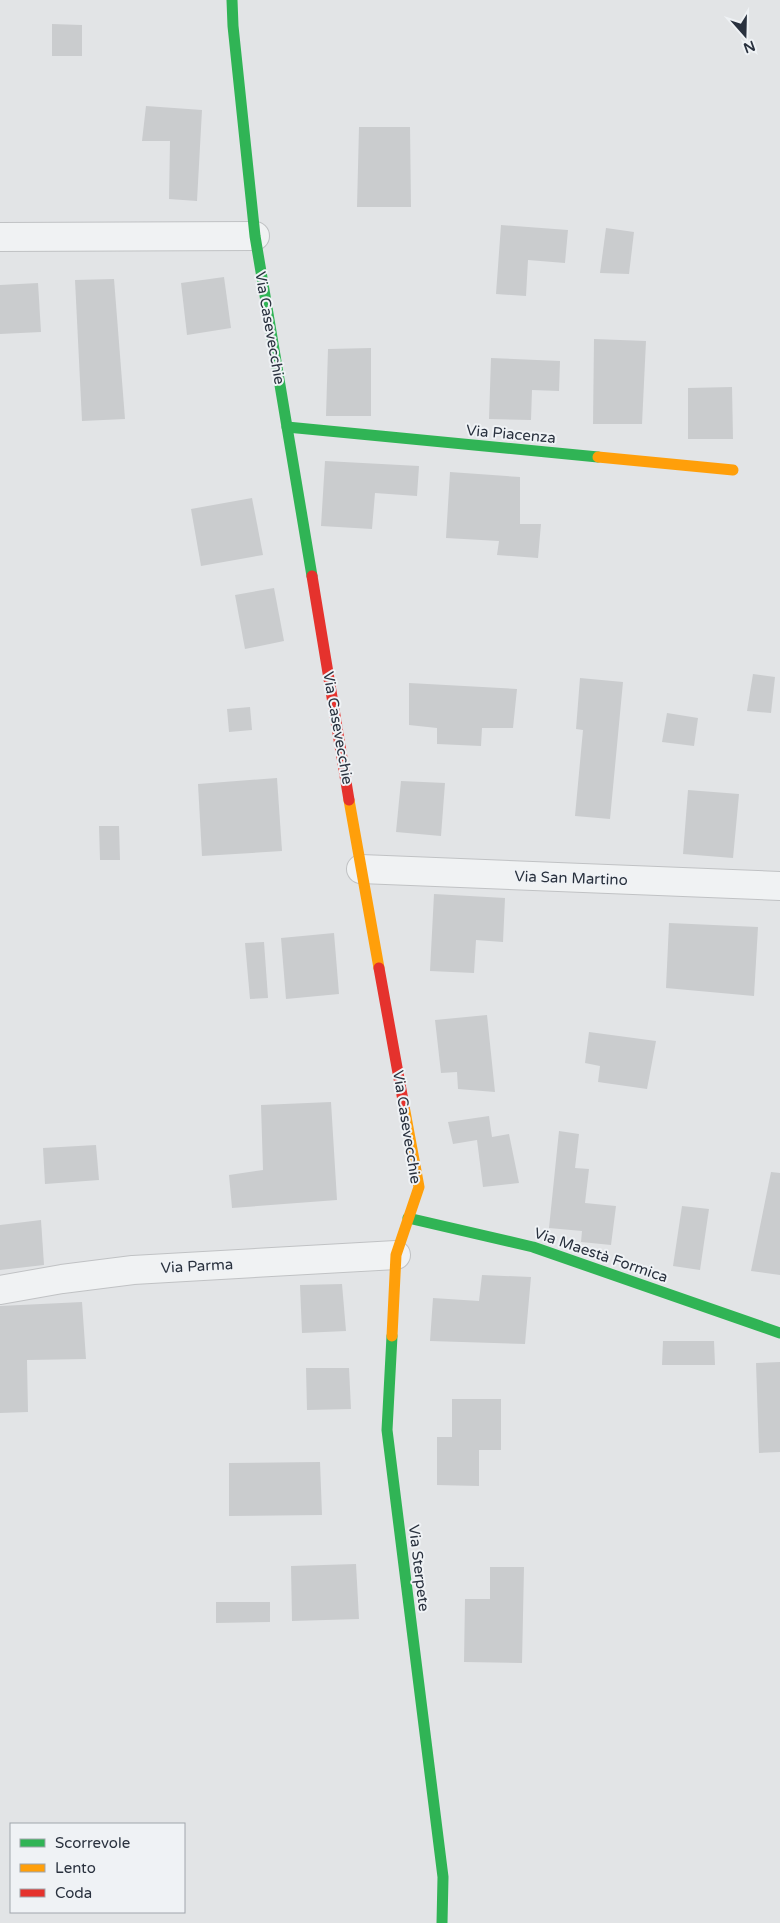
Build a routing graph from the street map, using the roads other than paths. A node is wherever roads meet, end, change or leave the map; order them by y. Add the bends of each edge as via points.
1 (232, 0) edge
2 (255, 236) junction
3 (0, 237) edge
4 (287, 427) junction
5 (733, 470) dead end
6 (361, 870) junction
7 (780, 886) edge
8 (408, 1218) junction
9 (396, 1255) junction
10 (0, 1290) edge
11 (780, 1333) edge
12 (442, 1923) edge

1 - 2 street, Via Casevecchie via 232,26
2 - 3 street
2 - 4 street, Via Casevecchie
4 - 5 street, Via Piacenza
4 - 6 street, Via Casevecchie
6 - 7 street, Via San Martino
6 - 8 street, Via Casevecchie via 419,1187
8 - 9 street, Via Sterpete
8 - 11 street, Via Maestà Formica via 533,1247
9 - 10 street, Via Parma via 133,1270
9 - 12 street, Via Sterpete via 387,1430 443,1878

